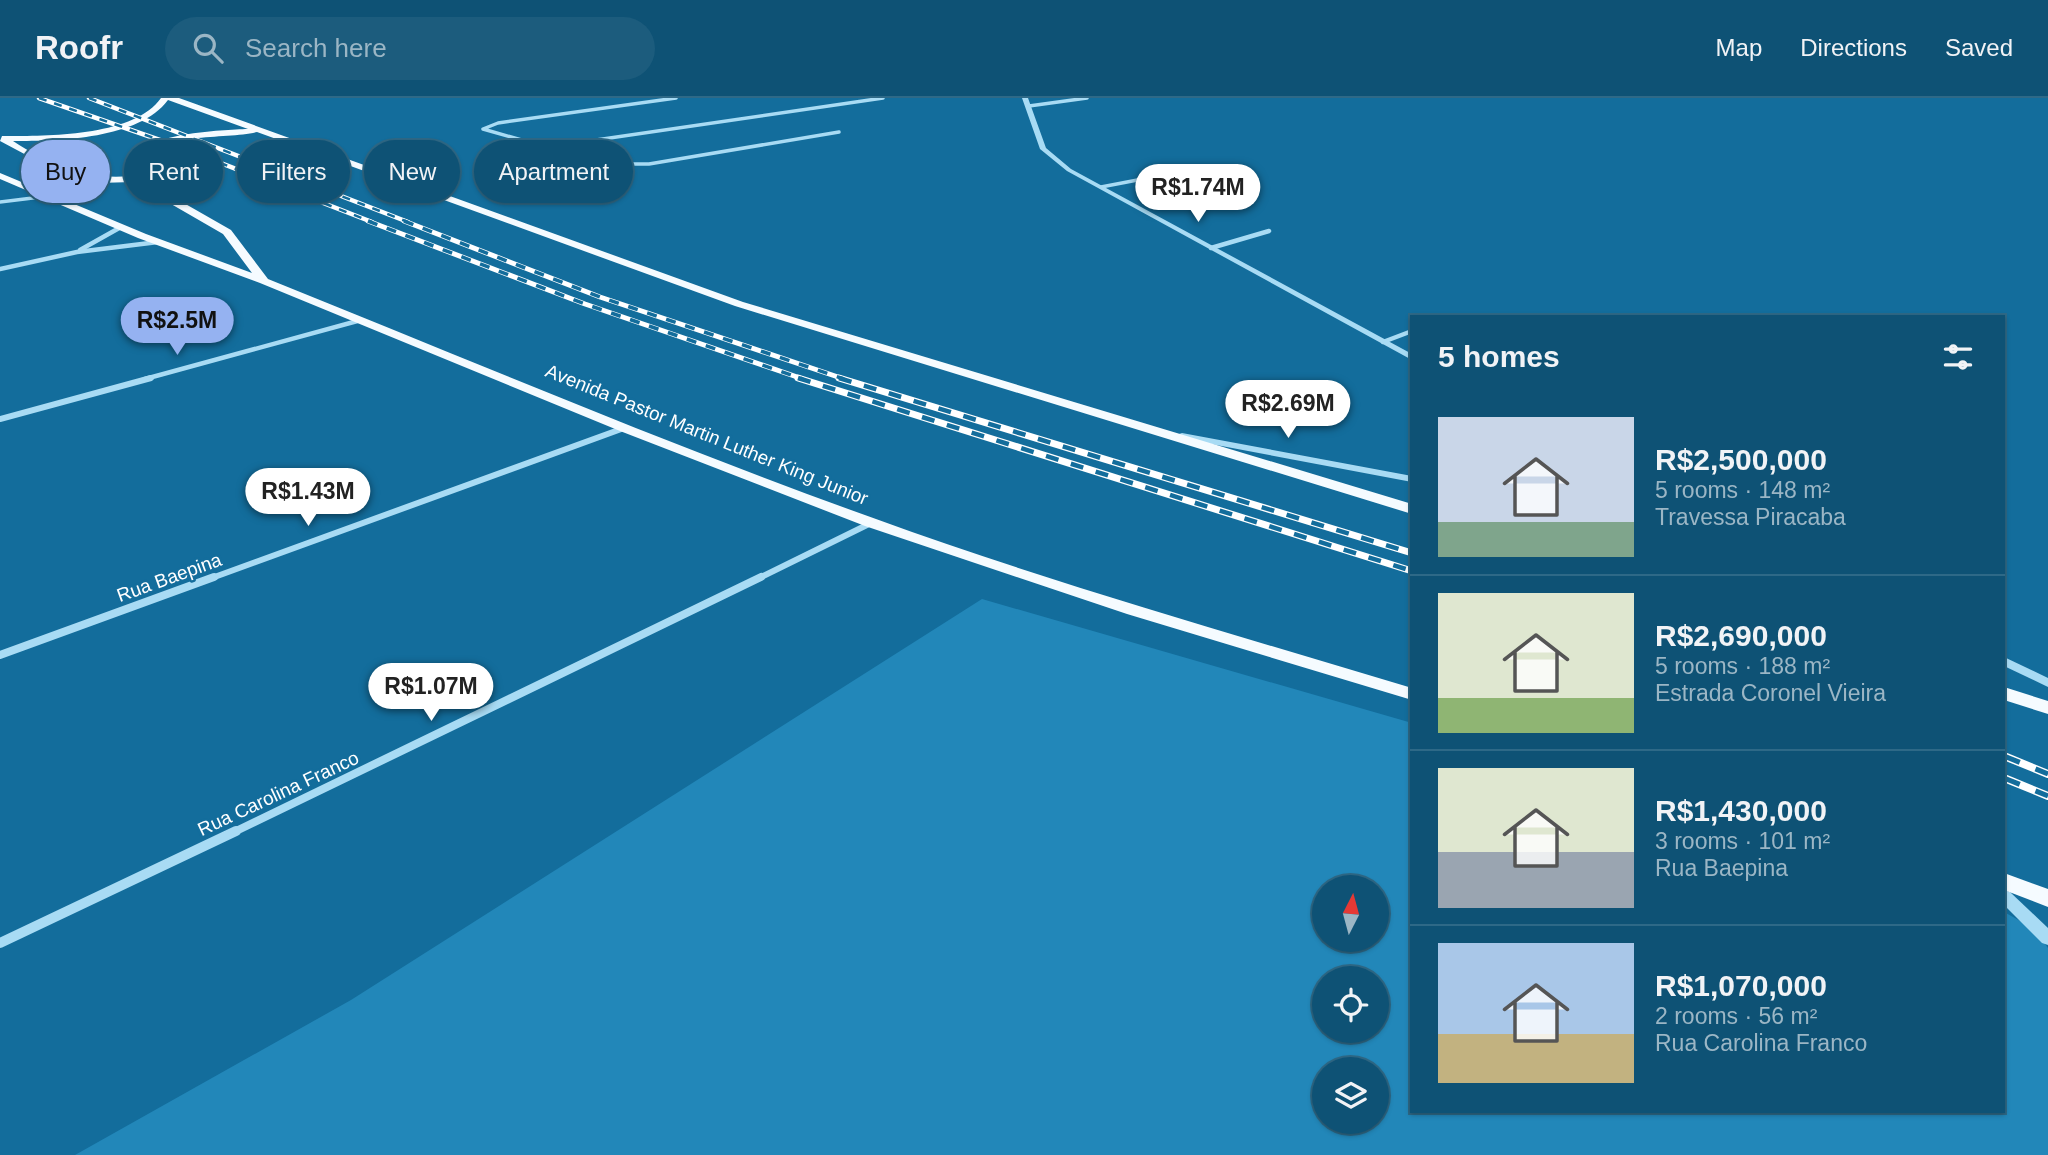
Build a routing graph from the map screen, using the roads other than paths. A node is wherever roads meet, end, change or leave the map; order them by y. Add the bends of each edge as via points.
1 (165, 98) edge
2 (171, 98) edge
3 (676, 98) edge
4 (883, 98) edge
5 (1087, 98) edge
6 (1027, 102) edge
7 (264, 130) junction
8 (839, 132) dead end
9 (1, 138) edge
10 (187, 140) edge
11 (519, 140) edge
12 (599, 140) edge
13 (633, 166) edge
14 (0, 176) edge
15 (1148, 178) dead end
16 (124, 180) edge
17 (21, 185) edge
18 (1101, 187) junction
19 (21, 199) edge
20 (0, 202) edge
21 (65, 203) edge
22 (177, 203) edge
23 (121, 227) junction
24 (1269, 231) dead end
25 (159, 242) junction
26 (1211, 247) junction
27 (77, 252) junction
28 (0, 269) edge
29 (264, 281) junction
30 (362, 320) junction
31 (1410, 332) edge
32 (1384, 342) junction
33 (1410, 356) edge
34 (0, 419) edge
35 (625, 428) junction
36 (1158, 432) junction
37 (1410, 479) edge
38 (1410, 508) edge
39 (872, 523) junction
40 (0, 655) edge
41 (2005, 662) edge
42 (2048, 683) edge
43 (1410, 693) edge
44 (2005, 693) edge
45 (2048, 708) edge
46 (2005, 880) edge
47 (2005, 880) edge
48 (2048, 891) edge
49 (2005, 897) edge
50 (2048, 898) edge
51 (2048, 938) edge
52 (0, 943) edge

1 - 9 main road via 150,116 108,129 56,137
2 - 7 main road
3 - 11 street via 498,123 483,129
4 - 12 street
5 - 6 street
6 - 18 street via 1046,152
7 - 10 main road
7 - 36 main road via 739,304
8 - 13 street
9 - 16 main road via 31,157 78,176 97,182
14 - 17 main road, Avenida Pastor Martin Luther King Junior
15 - 18 street
18 - 26 street
19 - 20 street
21 - 23 main road, Avenida Pastor Martin Luther King Junior
22 - 29 main road via 227,232
23 - 25 main road, Avenida Pastor Martin Luther King Junior
23 - 27 street
24 - 26 street
25 - 27 street
25 - 29 main road, Avenida Pastor Martin Luther King Junior
26 - 32 street
27 - 28 street
29 - 30 main road, Avenida Pastor Martin Luther King Junior
30 - 34 street
30 - 35 main road, Avenida Pastor Martin Luther King Junior
31 - 32 street
32 - 33 street
35 - 39 main road, Avenida Pastor Martin Luther King Junior
35 - 40 street, Rua Baepina
36 - 37 street
36 - 38 main road
39 - 43 main road, Avenida Pastor Martin Luther King Junior via 1133,610
39 - 52 street, Rua Carolina Franco
41 - 42 street
44 - 45 main road
46 - 48 main road
47 - 50 main road
49 - 51 street

